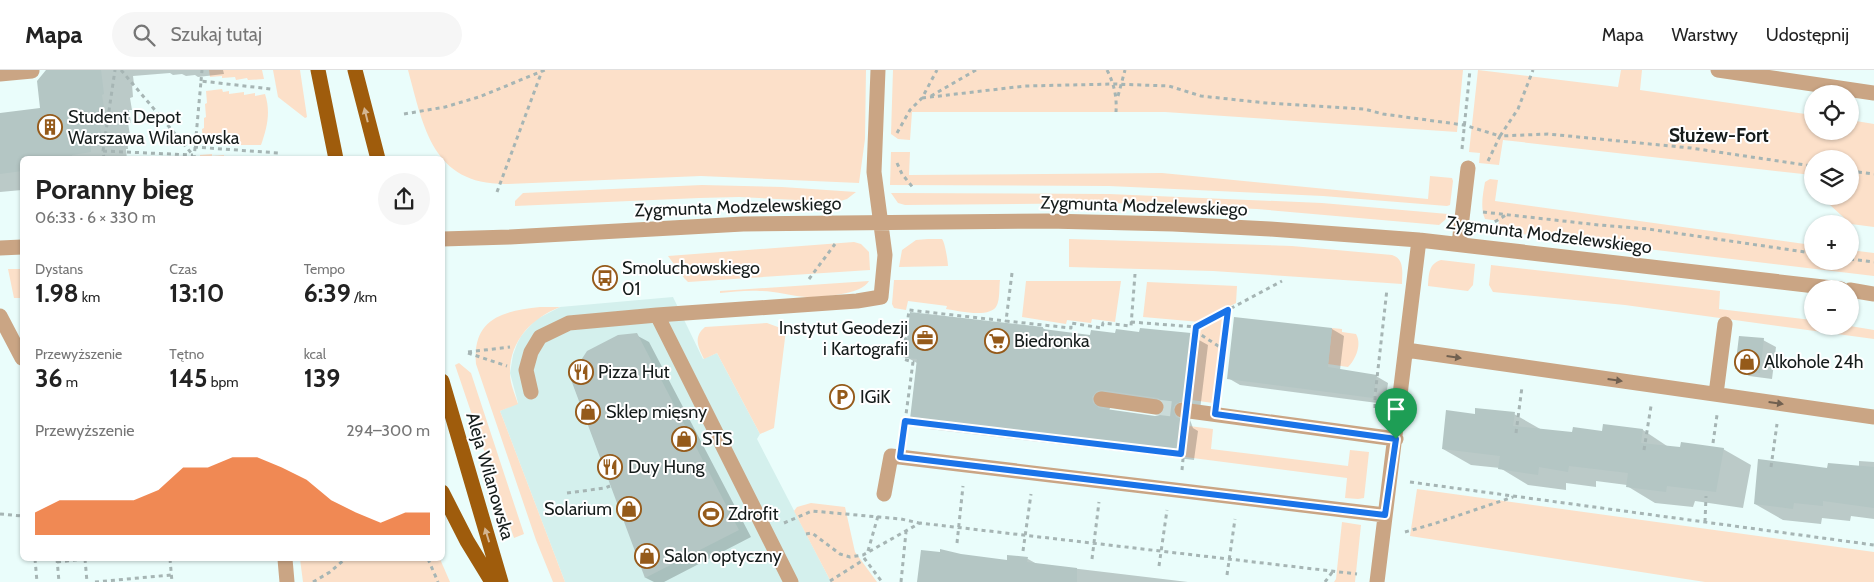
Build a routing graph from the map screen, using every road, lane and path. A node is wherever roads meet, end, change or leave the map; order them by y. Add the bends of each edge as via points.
1 (114, 70) edge
2 (121, 70) edge
3 (202, 70) edge
4 (318, 70) edge
5 (355, 70) edge
6 (878, 70) edge
7 (936, 70) edge
8 (976, 70) edge
9 (1108, 70) edge
10 (1125, 70) edge
11 (1470, 70) edge
12 (1533, 70) edge
13 (1718, 70) edge
14 (32, 71) dead end
15 (543, 71) edge
16 (0, 74) edge
17 (201, 81) junction
18 (1114, 84) junction
19 (1120, 84) junction
20 (271, 89) dead end
21 (1874, 93) edge
22 (930, 97) junction
23 (922, 98) junction
24 (1117, 99) junction
25 (1116, 112) dead end
26 (404, 114) dead end
27 (1464, 125) junction
28 (896, 136) dead end
29 (1500, 136) junction
30 (194, 147) junction
31 (103, 151) junction
32 (1462, 151) dead end
33 (279, 153) dead end
34 (104, 156) edge
35 (179, 156) edge
36 (193, 156) edge
37 (194, 156) edge
38 (335, 156) edge
39 (377, 156) edge
40 (894, 158) dead end
41 (1487, 162) dead end
42 (1804, 165) edge
43 (1468, 168) dead end
44 (1859, 172) edge
45 (1874, 174) edge
46 (914, 189) dead end
47 (497, 192) dead end
48 (1478, 213) dead end
49 (1508, 214) junction
50 (881, 222) junction
51 (1487, 226) dead end
52 (445, 239) edge
53 (1419, 240) junction
54 (1459, 244) junction
55 (20, 247) edge
56 (0, 248) edge
57 (1804, 252) edge
58 (1859, 260) edge
59 (1874, 262) edge
60 (1012, 273) dead end
61 (1135, 274) dead end
62 (1282, 281) dead end
63 (1804, 285) edge
64 (1859, 292) edge
65 (1874, 294) edge
66 (1228, 310) junction
67 (656, 315) junction
68 (0, 316) edge
69 (1006, 321) junction
70 (1131, 322) junction
71 (1725, 324) dead end
72 (1196, 329) junction
73 (535, 344) junction
74 (1223, 349) junction
75 (1406, 350) junction
76 (20, 354) edge
77 (1525, 367) junction
78 (530, 385) joint
79 (1654, 385) junction
80 (445, 391) edge
81 (1718, 394) junction
82 (1101, 399) dead end
83 (1156, 407) tunnel mouth
84 (1184, 410) junction
85 (1215, 414) junction
86 (1874, 416) edge
87 (905, 421) junction
88 (1516, 433) dead end
89 (1396, 439) junction
90 (1713, 443) dead end
91 (1644, 450) dead end
92 (1774, 450) dead end
93 (1181, 454) junction
94 (900, 457) junction
95 (965, 465) junction
96 (1771, 468) dead end
97 (1033, 473) junction
98 (1101, 481) junction
99 (1410, 482) dead end
100 (610, 486) dead end
101 (1175, 490) junction
102 (567, 493) dead end
103 (884, 494) joint
104 (1514, 496) junction
105 (1706, 496) dead end
106 (445, 498) edge
107 (1238, 498) junction
108 (0, 514) edge
109 (1385, 515) junction
110 (20, 516) edge
111 (878, 517) junction
112 (1705, 522) junction
113 (920, 523) dead end
114 (906, 531) dead end
115 (1404, 532) dead end
116 (766, 533) junction
117 (806, 534) dead end
118 (957, 543) dead end
119 (1874, 545) edge
120 (1023, 551) dead end
121 (868, 552) dead end
122 (865, 559) junction
123 (1092, 559) dead end
124 (35, 561) edge
125 (57, 561) edge
126 (85, 561) edge
127 (170, 561) edge
128 (285, 561) edge
129 (343, 561) edge
130 (429, 561) edge
131 (1159, 566) dead end
132 (1333, 571) dead end
133 (171, 575) junction
134 (1227, 575) dead end
135 (830, 581) edge
136 (37, 582) edge
137 (59, 582) edge
138 (87, 582) edge
139 (95, 582) edge
140 (172, 582) edge
141 (287, 582) edge
142 (313, 582) edge
143 (438, 582) edge
144 (492, 582) edge
145 (501, 582) edge
146 (791, 582) edge
147 (882, 582) edge
148 (901, 582) edge
149 (1325, 582) edge
150 (1377, 582) edge

1 - 31 path
2 - 36 path
3 - 17 path
4 - 38 main road
39 -> 5 main road
6 - 50 street via 874,172
7 - 23 path
8 - 22 path
9 - 18 path
10 - 19 path
11 - 27 path
12 - 29 path via 1518,109
13 - 21 street
14 - 16 street
15 - 26 path via 478,97
15 - 47 path
17 - 20 path
17 - 30 path
18 - 19 path
18 - 22 path via 1024,86
18 - 24 path
19 - 24 path
19 - 27 path via 1169,86 1201,96 1266,103 1364,109
22 - 23 path
23 - 28 path via 910,110
24 - 25 path
27 - 29 path
27 - 32 path
29 - 41 path
29 - 42 path via 1548,134 1691,148
30 - 33 path
30 - 37 path
31 - 34 path
31 - 35 path
40 - 46 path
43 - 54 street
44 - 45 path
48 - 49 path
49 - 51 path
49 - 57 path via 1648,229
50 - 52 street, Zygmunta Modzelewskiego via 704,225
50 - 53 street, Zygmunta Modzelewskiego via 1173,224
50 - 67 street via 885,255 881,297
53 - 54 street, Zygmunta Modzelewskiego
53 - 75 street
54 - 63 street, Zygmunta Modzelewskiego
55 - 56 street
58 - 59 path
60 - 69 path
61 - 70 path
62 - 66 path
64 - 65 street
66 - 72 path
66 - 74 path
67 - 73 street via 569,323 540,337
67 - 116 street
68 - 76 street
69 - 70 path via 1070,328 1071,323 1102,328 1103,323 1131,326
69 - 87 path via 909,310 903,359 913,362
70 - 72 path
71 - 81 street
72 - 74 path
72 - 84 path
73 - 78 street via 526,370
73 - 78 path via 468,352 507,366
74 - 85 path
75 -> 77 street
75 - 89 street
77 -> 79 street
77 - 88 path
79 - 81 street
79 - 91 path
145 -> 80 main road, Aleja Wilanowska
81 -> 86 street
81 - 90 path
82 - 83 street
84 - 85 street
84 - 93 path
85 - 89 street
87 - 93 path
87 - 94 path
89 - 109 street
92 - 96 path
93 - 101 path via 1183,459
94 - 95 street
94 - 103 street via 891,456
95 - 97 street
95 - 118 path
97 - 98 street
97 - 120 path
98 - 101 street
98 - 123 path
99 - 104 path
100 - 102 path
101 - 107 street
101 - 131 path
103 - 111 path
104 - 112 path
104 - 115 path
105 - 112 path
106 - 144 main road, Aleja Wilanowska via 466,541
107 - 109 street
107 - 134 path
108 - 110 path
109 - 150 street
111 - 113 path
111 - 116 path via 812,511
111 - 121 path
112 - 119 path
114 - 148 path
116 - 146 street
117 - 122 path via 812,533 840,554 850,557 863,555
122 - 135 path
122 - 147 path
124 - 136 path
125 - 137 path
126 - 138 path
127 - 133 path
128 - 141 street
129 - 142 path
130 - 143 path
132 - 149 path
133 - 139 path
133 - 140 path

